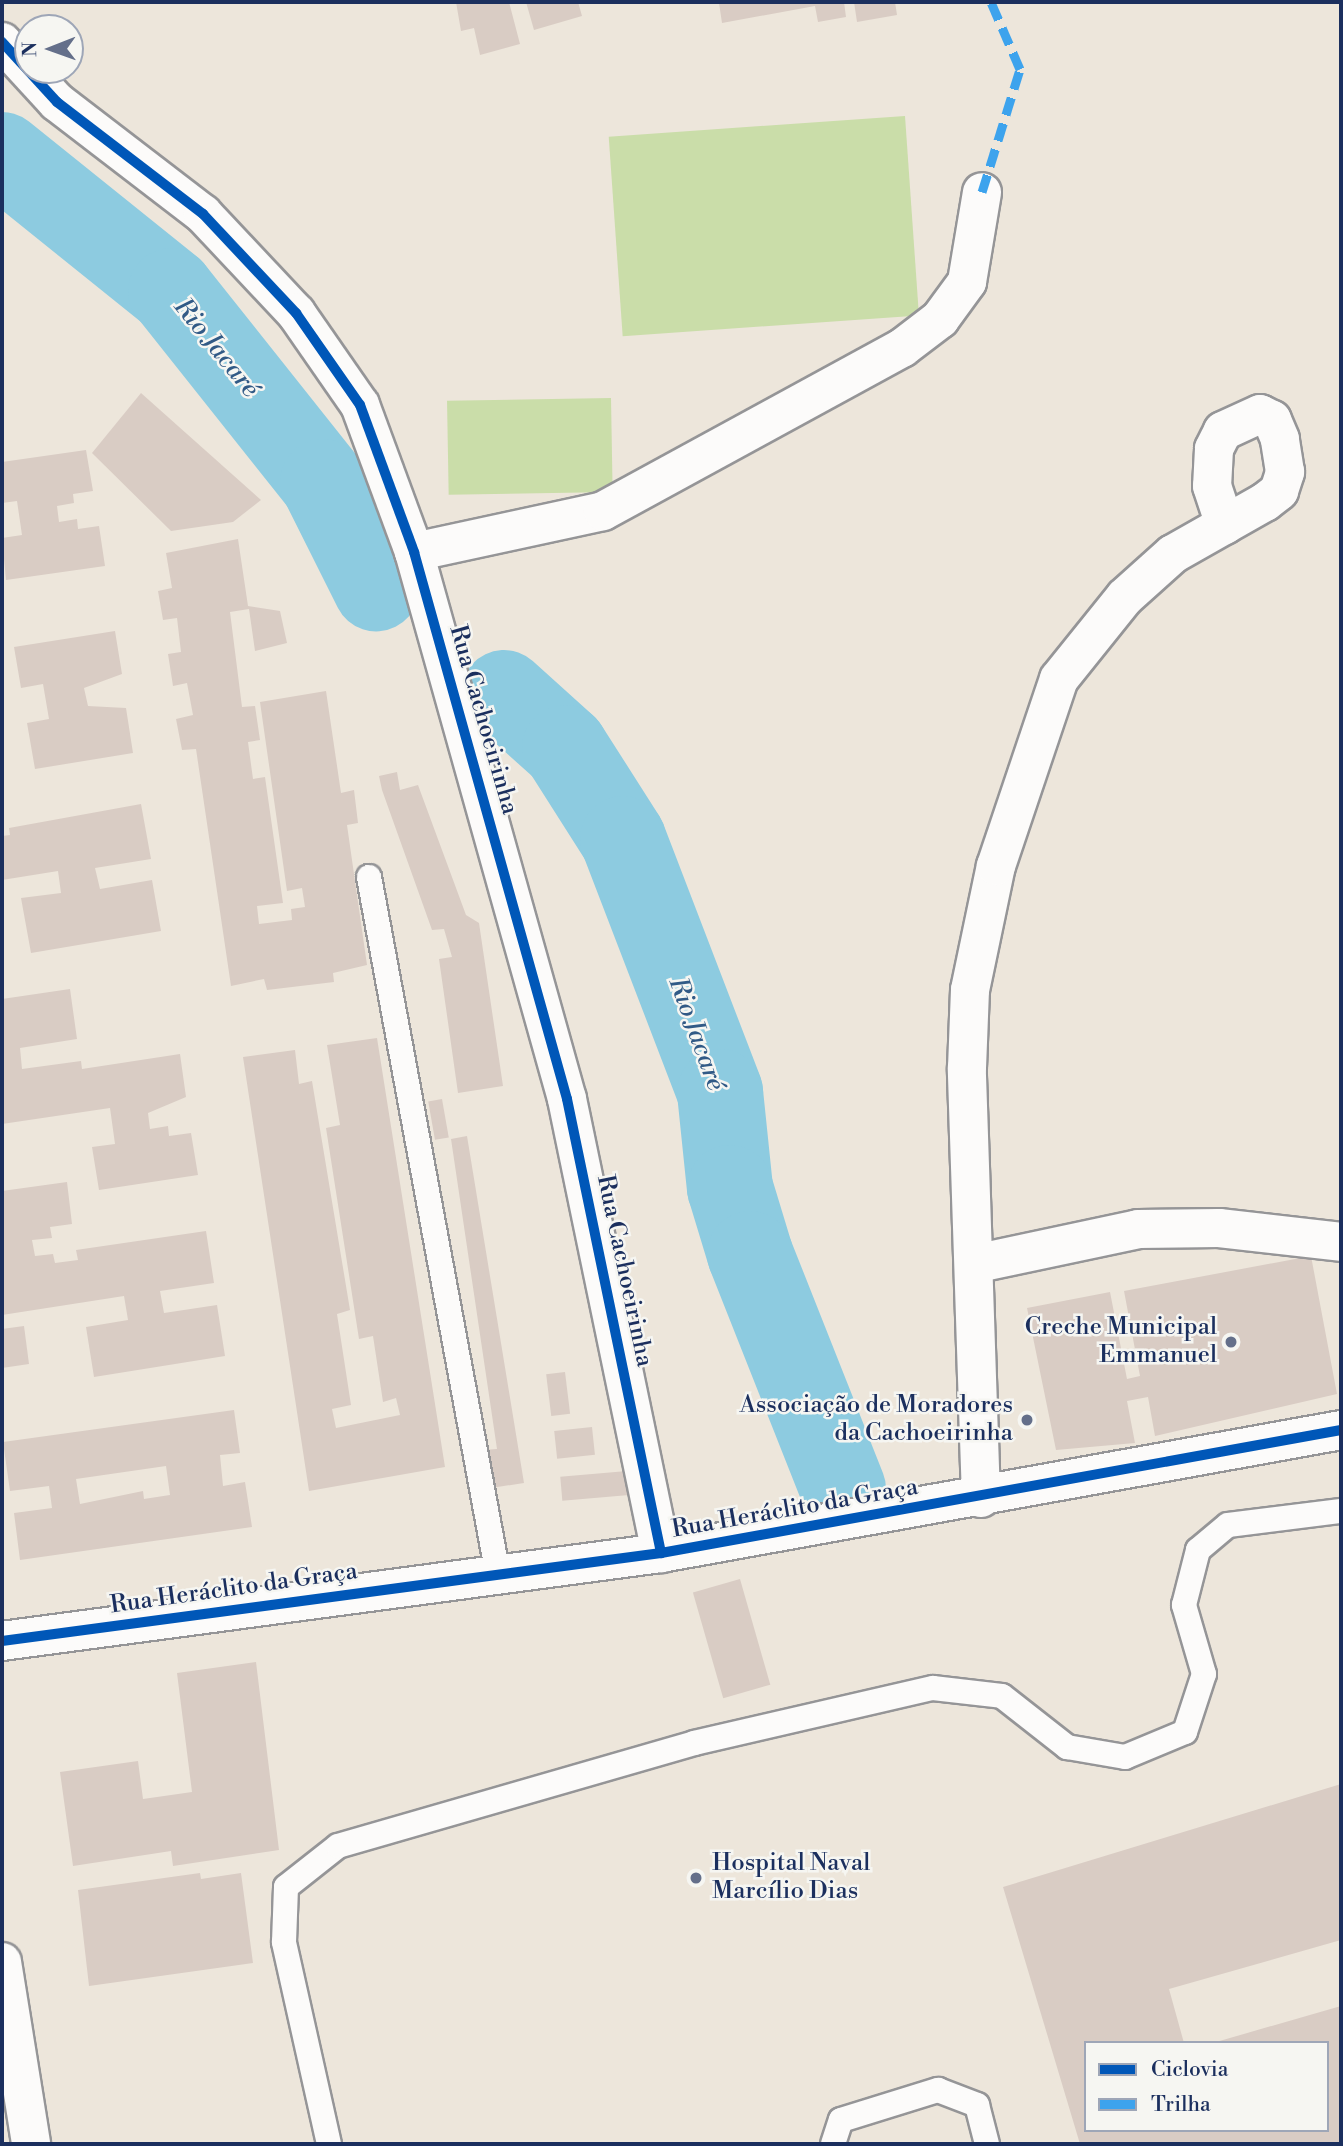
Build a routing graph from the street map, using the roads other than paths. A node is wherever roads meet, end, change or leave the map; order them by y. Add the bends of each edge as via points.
1 (2, 42) edge
2 (982, 192) dead end
3 (1224, 525) dead end
4 (414, 552) junction
5 (369, 877) dead end
6 (1341, 1242) edge
7 (974, 1264) junction
8 (1341, 1430) edge
9 (981, 1498) junction
10 (1341, 1511) edge
11 (661, 1553) junction
12 (498, 1575) junction
13 (2, 1641) edge
14 (2, 1962) edge
15 (32, 2144) edge
16 (329, 2144) edge
17 (833, 2144) edge
18 (987, 2144) edge

1 - 4 street, Rua Cachoeirinha via 57,102 203,214 296,313 360,405
2 - 4 street via 967,282 940,319 902,348 603,511
3 - 7 street via 1173,554 1125,597 1059,679 1022,772 970,990
4 - 11 street, Rua Cachoeirinha via 567,1099
5 - 12 lane
6 - 7 street via 1219,1228 1138,1229
7 - 9 street
8 - 9 street, Rua Heráclito da Graça
9 - 11 street, Rua Heráclito da Graça
10 - 16 lane via 1228,1525 1198,1550 1184,1605 1204,1674 1185,1732 1125,1757 1067,1747 1002,1696 933,1688 694,1743 338,1846 286,1887 284,1942
11 - 12 street, Rua Heráclito da Graça
12 - 13 street, Rua Heráclito da Graça
14 - 15 street
17 - 18 lane via 841,2120 938,2090 977,2105

